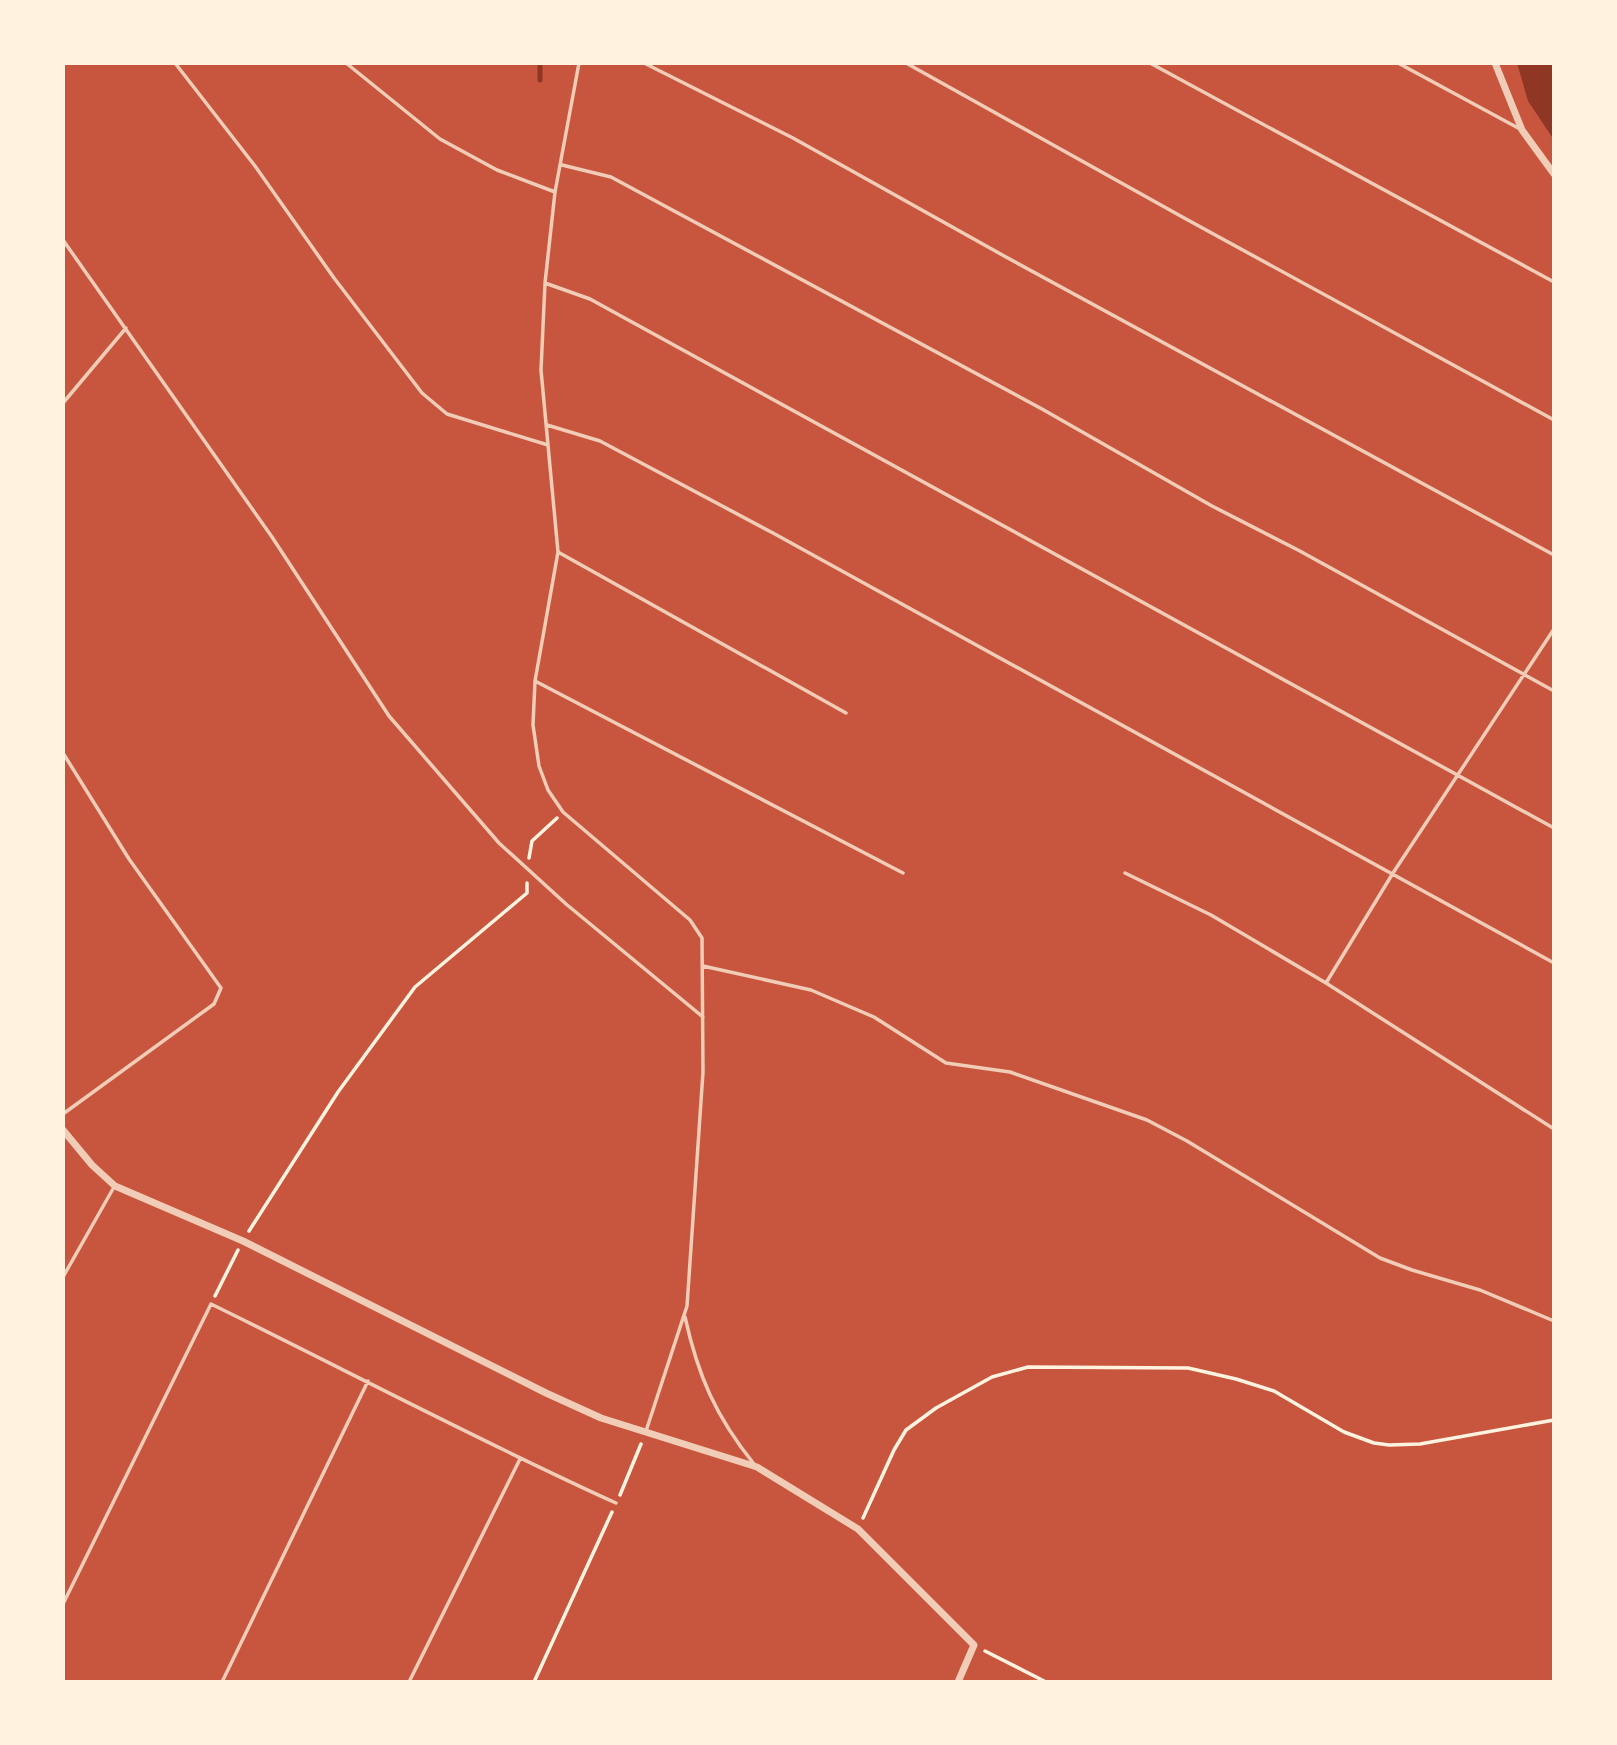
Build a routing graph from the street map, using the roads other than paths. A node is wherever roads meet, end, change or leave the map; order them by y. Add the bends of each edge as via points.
1 (175, 63) edge
2 (346, 63) edge
3 (579, 63) edge
4 (645, 63) edge
5 (906, 63) edge
6 (1150, 63) edge
7 (1398, 63) edge
8 (1495, 63) edge
9 (1522, 130) junction
10 (561, 164) junction
11 (1554, 174) edge
12 (555, 192) junction
13 (63, 240) edge
14 (1554, 282) edge
15 (545, 283) junction
16 (126, 328) junction
17 (63, 403) edge
18 (1554, 420) edge
19 (546, 425) junction
20 (548, 445) junction
21 (558, 552) junction
22 (1554, 555) edge
23 (1554, 629) edge
24 (1524, 674) junction
25 (535, 681) junction
26 (1554, 691) edge
27 (846, 713) dead end
28 (63, 753) edge
29 (1459, 774) junction
30 (1554, 828) edge
31 (903, 873) dead end
32 (1125, 873) dead end
33 (1393, 873) junction
34 (1554, 963) edge
35 (703, 966) junction
36 (1326, 983) junction
37 (703, 1017) junction
38 (63, 1114) edge
39 (1554, 1129) edge
40 (63, 1130) edge
41 (115, 1186) junction
42 (63, 1277) edge
43 (685, 1315) junction
44 (1554, 1321) edge
45 (368, 1381) junction
46 (645, 1432) junction
47 (520, 1460) junction
48 (757, 1467) junction
49 (617, 1503) road end
50 (63, 1604) edge
51 (222, 1682) edge
52 (409, 1682) edge
53 (958, 1682) edge

1 - 20 lane via 422,393 447,414
2 - 12 lane via 440,139 496,170
3 - 10 lane
4 - 22 lane via 793,138
5 - 18 lane
6 - 14 lane
7 - 9 lane
8 - 9 street
9 - 11 street
10 - 12 lane
10 - 24 lane via 611,177
12 - 15 lane
13 - 16 lane
15 - 19 lane via 541,370
15 - 29 lane via 590,299
16 - 17 lane
16 - 37 lane via 272,537 389,716 499,843
19 - 20 lane
19 - 33 lane via 600,441
20 - 21 lane
21 - 25 lane
21 - 27 lane
23 - 24 lane
24 - 26 lane
24 - 29 lane
25 - 31 lane
25 - 35 lane via 533,725 548,790 563,812 690,920 702,938
28 - 38 lane via 129,859 221,988 214,1004
29 - 30 lane
29 - 33 lane
32 - 36 lane via 1211,915
33 - 34 lane
33 - 36 lane
35 - 37 lane
35 - 44 lane via 811,990 874,1017 946,1063 1010,1072 1147,1120 1380,1258 1480,1290
36 - 39 lane
37 - 43 lane
40 - 41 street
41 - 42 lane
41 - 46 street via 243,1241 546,1393
43 - 46 lane
43 - 48 lane via 693,1353 716,1409
45 - 47 lane
45 - 50 lane via 211,1304
45 - 51 lane
46 - 48 street
47 - 49 lane
47 - 52 lane
48 - 53 street via 858,1529 974,1645

